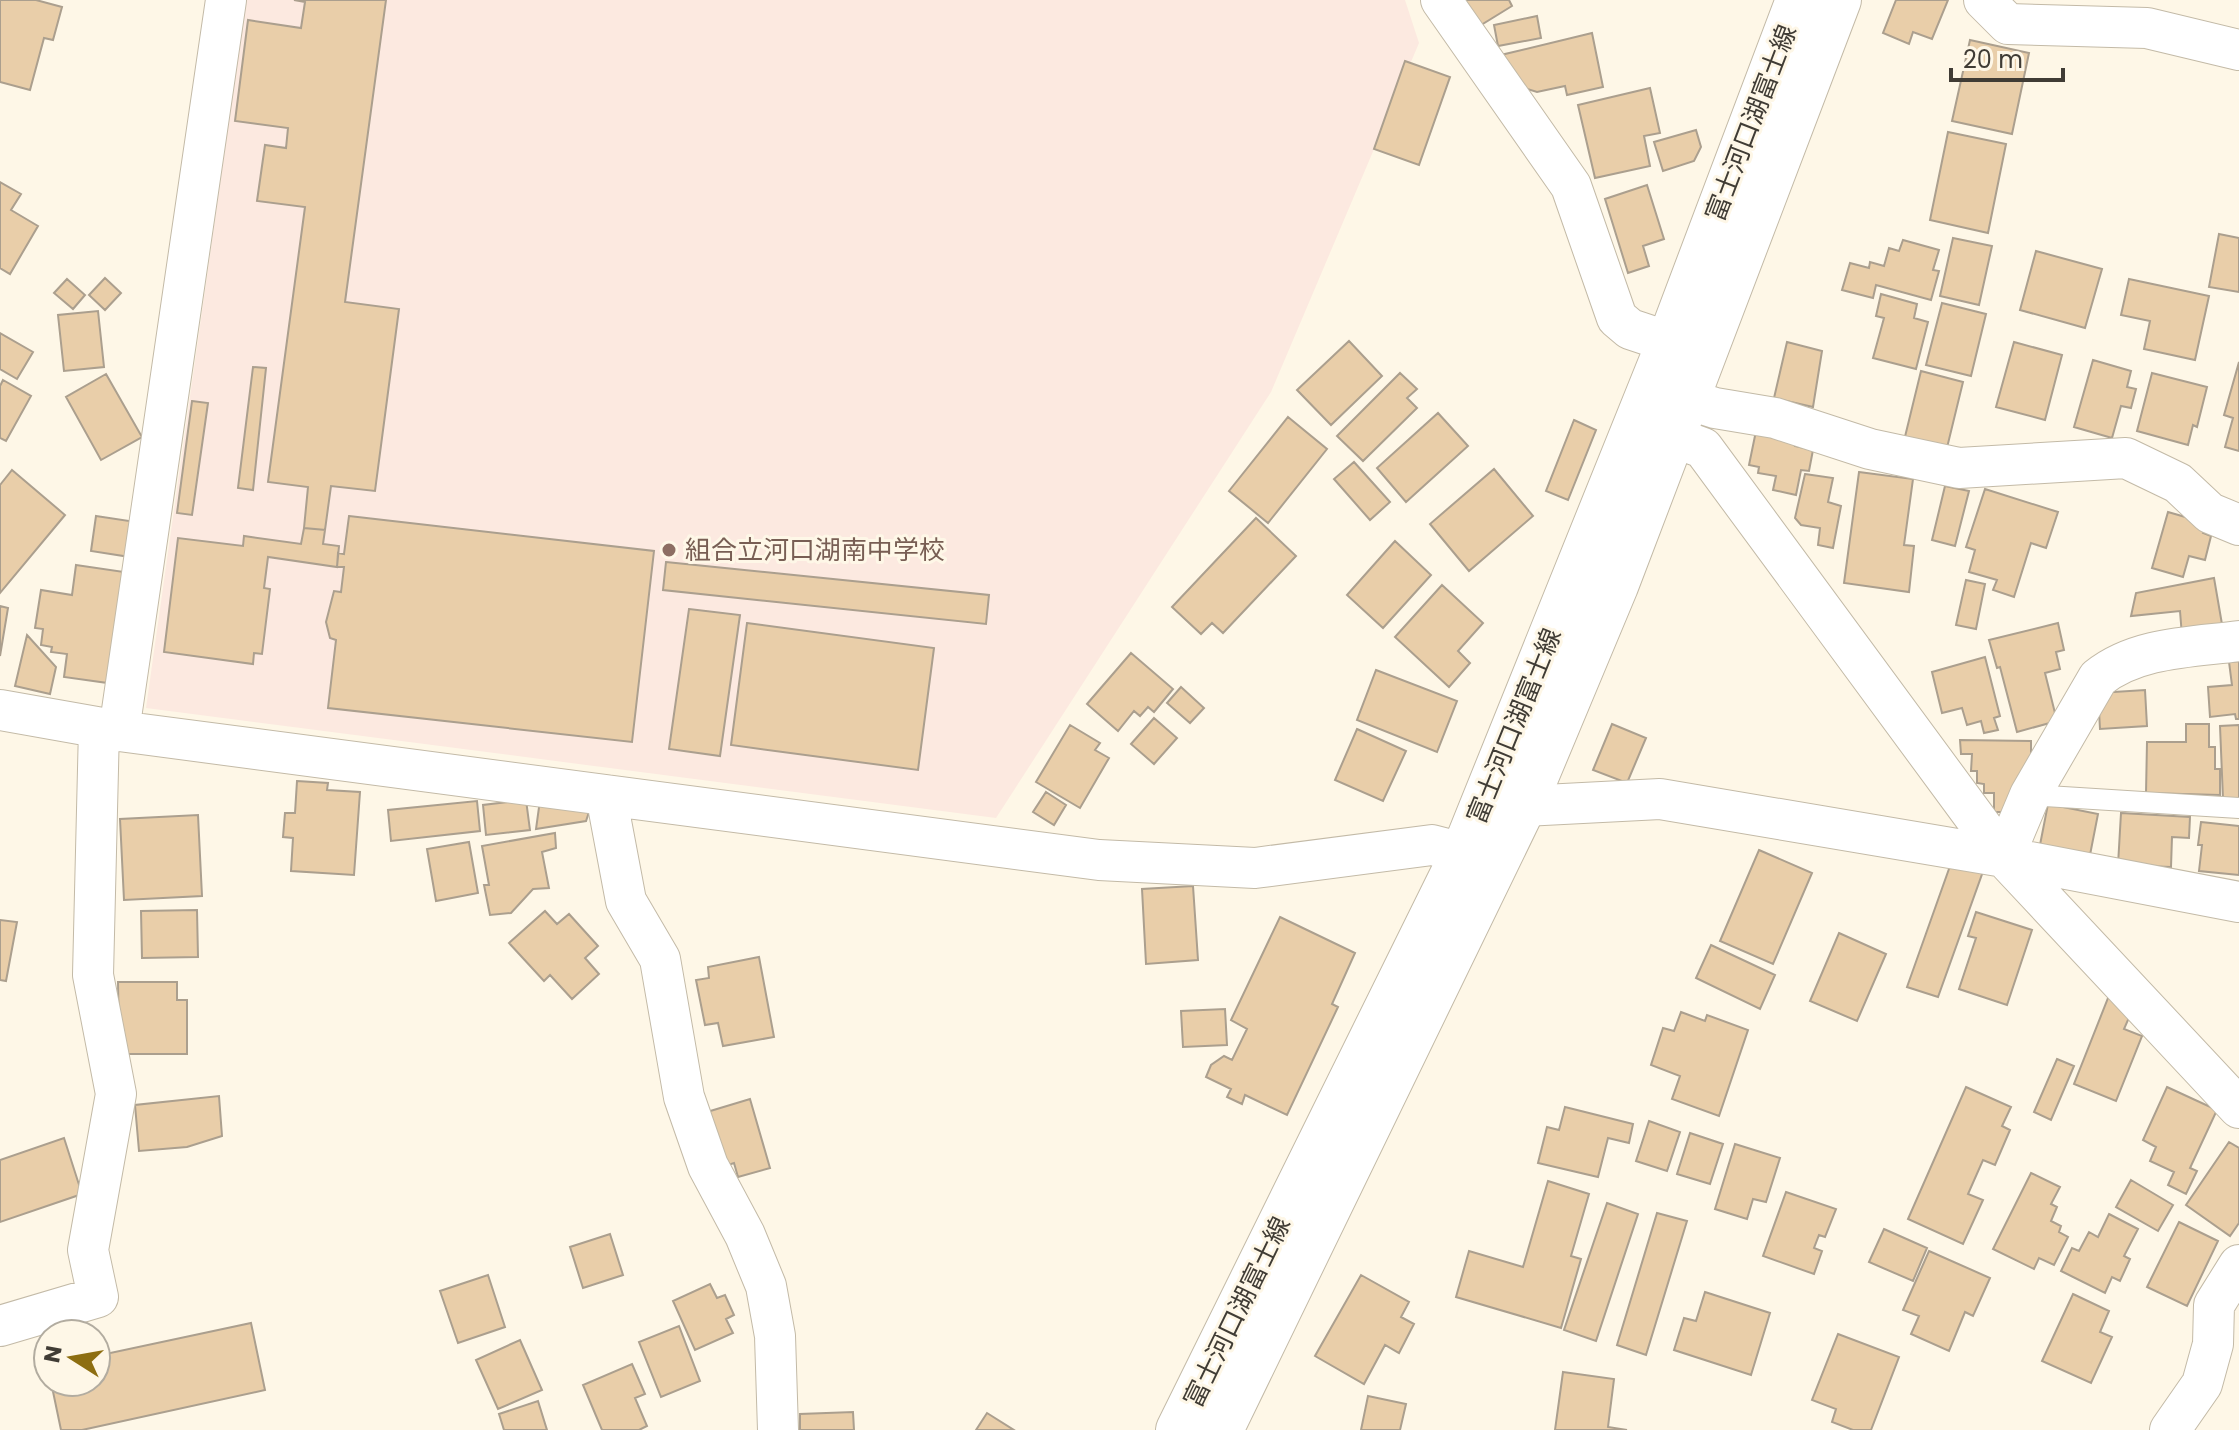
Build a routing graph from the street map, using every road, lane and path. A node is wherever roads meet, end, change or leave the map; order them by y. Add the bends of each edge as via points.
1 (226, 0) edge
2 (1441, 0) edge
3 (1798, 0) edge
4 (1839, 0) edge
5 (1984, 0) edge
6 (2239, 50) edge
7 (1669, 342) junction
8 (1680, 418) junction
9 (2239, 525) edge
10 (2239, 641) edge
11 (0, 710) edge
12 (109, 729) junction
13 (606, 795) junction
14 (2030, 795) junction
15 (1524, 806) junction
16 (2239, 808) edge
17 (1463, 853) junction
18 (2004, 857) junction
19 (2239, 902) edge
20 (2239, 1108) edge
21 (2239, 1265) edge
22 (0, 1326) edge
23 (778, 1430) edge
24 (1178, 1430) edge
25 (1221, 1430) edge
26 (2170, 1430) edge

1 - 12 street
2 - 7 street via 1571,186 1617,318 1630,329
3 - 7 main road, 富士河口湖富士線
4 - 8 main road, 富士河口湖富士線
5 - 6 street via 2008,24 2147,28
7 - 17 main road, 富士河口湖富士線
8 - 9 street via 1715,408 1775,418 1870,449 1959,468 2126,458 2178,483 2210,513
8 - 15 main road, 富士河口湖富士線
8 - 18 street
10 - 14 street via 2181,648 2113,666 2098,678
11 - 12 street
12 - 13 street
12 - 22 street via 93,975 116,1094 88,1250 98,1297
13 - 17 street via 1099,860 1255,868 1432,845
13 - 23 street via 626,901 660,959 684,1097 708,1166 766,1286 775,1336
14 - 16 lane
14 - 18 street
15 - 17 street
15 - 18 street via 1660,799
15 - 25 main road, 富士河口湖富士線
17 - 24 main road, 富士河口湖富士線
18 - 19 street
18 - 20 street
21 - 26 street via 2214,1305 2213,1344 2202,1384

